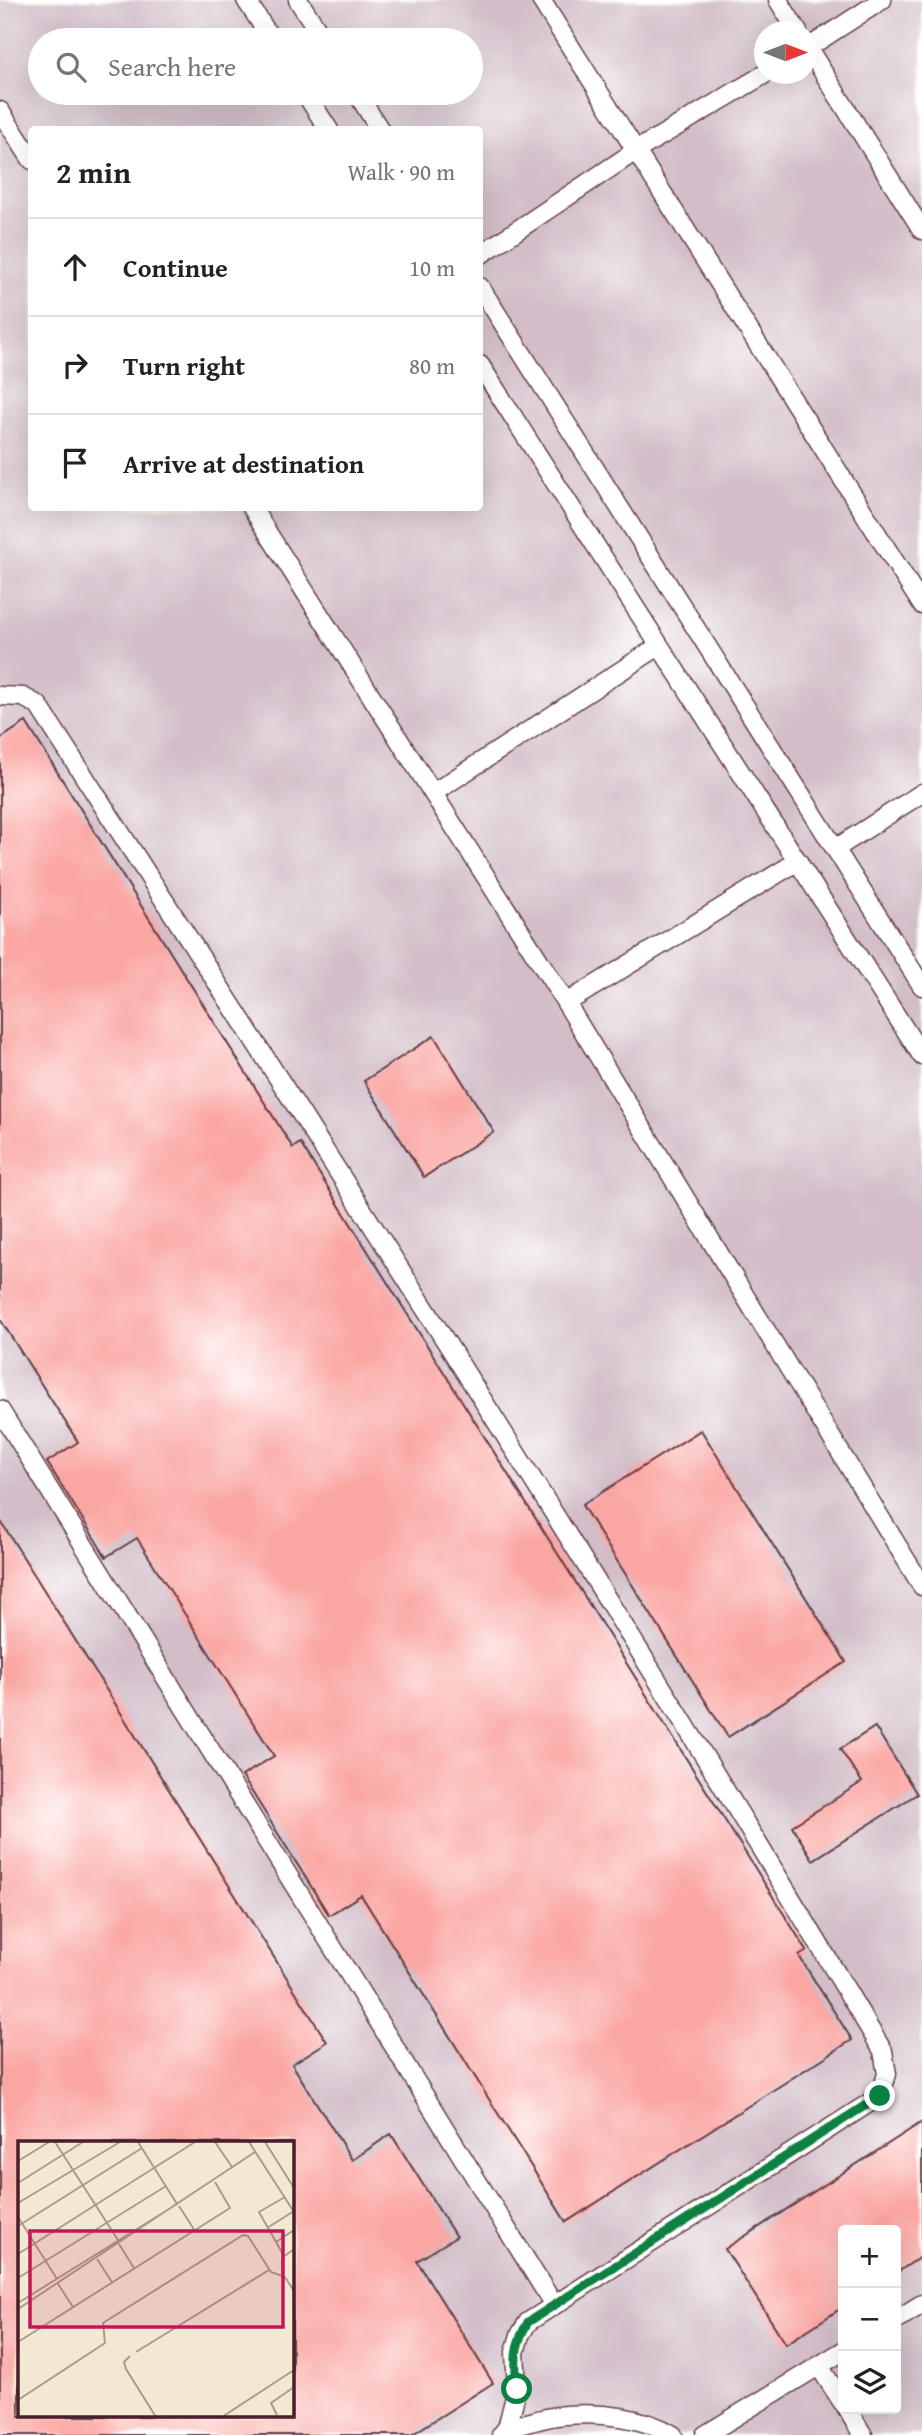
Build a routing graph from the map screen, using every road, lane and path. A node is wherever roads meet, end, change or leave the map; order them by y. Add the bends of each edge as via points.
1 (246, 0) edge
2 (298, 0) edge
3 (541, 0) edge
4 (778, 0) edge
5 (882, 0) edge
6 (791, 21) edge
7 (264, 28) edge
8 (316, 28) edge
9 (817, 41) edge
10 (817, 63) edge
11 (754, 80) edge
12 (313, 105) edge
13 (364, 105) edge
14 (0, 111) edge
15 (326, 126) edge
16 (378, 126) edge
17 (636, 150) junction
18 (28, 154) edge
19 (922, 230) edge
20 (483, 254) edge
21 (483, 292) edge
22 (483, 370) edge
23 (254, 511) edge
24 (922, 606) edge
25 (659, 646) junction
26 (0, 696) edge
27 (433, 793) junction
28 (922, 793) edge
29 (835, 849) junction
30 (797, 862) junction
31 (922, 986) edge
32 (566, 1003) junction
33 (922, 1056) edge
34 (0, 1410) edge
35 (922, 1585) edge
36 (922, 2304) edge
37 (554, 2305) junction
38 (901, 2317) edge
39 (838, 2354) edge
40 (819, 2366) junction
41 (838, 2395) edge
42 (850, 2414) edge
43 (504, 2432) edge
44 (673, 2435) edge
45 (705, 2435) edge
46 (863, 2435) edge

1 - 7 lane
2 - 8 lane
3 - 17 lane
4 - 6 lane
5 - 9 lane
10 - 19 lane
11 - 17 lane
12 - 15 lane
13 - 16 lane
14 - 18 lane
17 - 20 lane
17 - 24 lane
21 - 29 lane
22 - 25 lane
23 - 27 lane
25 - 27 lane
25 - 30 lane
26 - 37 lane via 38,705 327,1151 726,1788 883,2051 887,2074 880,2096
27 - 32 lane
28 - 29 lane
29 - 31 lane
30 - 32 lane
30 - 33 lane
32 - 35 lane
34 - 37 lane
36 - 38 lane
37 - 43 lane via 528,2322 520,2335 515,2352 517,2389
39 - 40 lane
40 - 41 lane
40 - 45 lane
42 - 46 lane
43 - 44 lane via 564,2415 597,2415 635,2421

